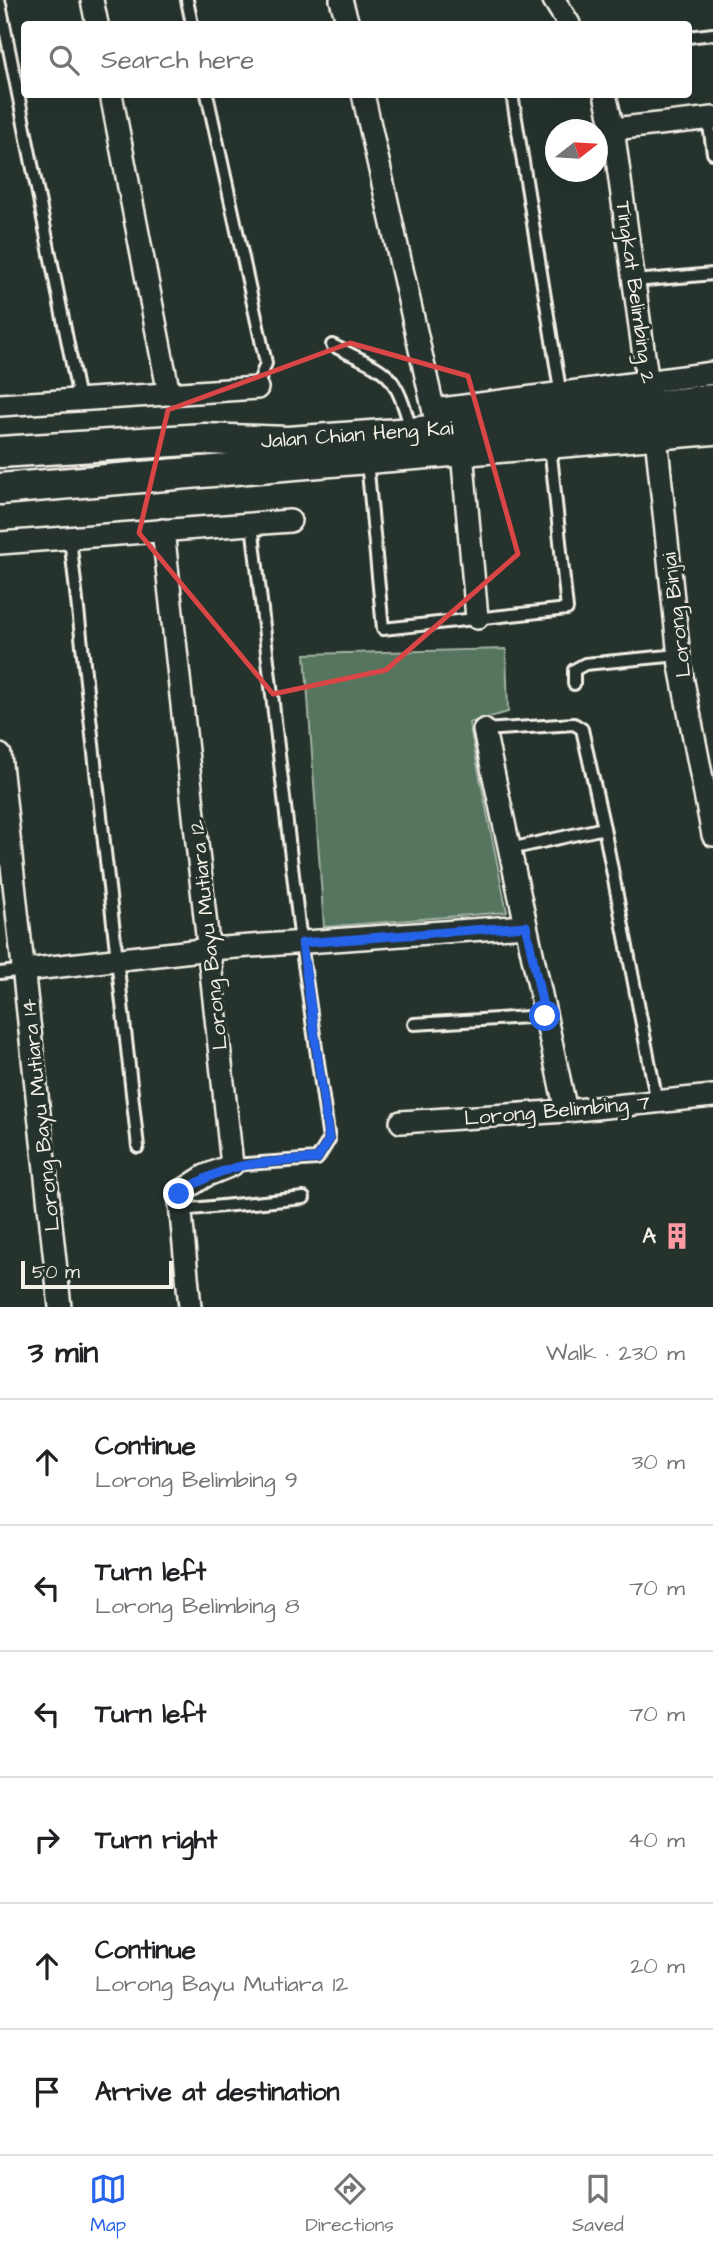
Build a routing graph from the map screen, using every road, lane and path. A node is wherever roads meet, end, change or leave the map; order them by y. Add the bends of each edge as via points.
1 (92, 0) edge
2 (187, 0) edge
3 (341, 0) edge
4 (554, 0) edge
5 (0, 4) edge
6 (96, 21) edge
7 (191, 21) edge
8 (347, 21) edge
9 (567, 21) edge
10 (713, 34) edge
11 (692, 37) edge
12 (112, 98) edge
13 (208, 98) edge
14 (364, 98) edge
15 (513, 98) edge
16 (606, 98) edge
17 (710, 118) edge
18 (613, 129) junction
19 (713, 153) edge
20 (713, 274) edge
21 (635, 281) junction
22 (332, 345) dead end
23 (713, 373) edge
24 (257, 388) joint
25 (169, 394) junction
26 (79, 399) junction
27 (713, 400) edge
28 (562, 404) junction
29 (0, 405) edge
30 (652, 408) junction
31 (428, 424) junction
32 (713, 429) edge
33 (550, 445) junction
34 (7, 446) edge
35 (462, 452) junction
36 (367, 460) junction
37 (0, 489) edge
38 (290, 520) dead end
39 (252, 524) junction
40 (163, 530) junction
41 (70, 538) junction
42 (0, 543) edge
43 (477, 618) junction
44 (679, 655) junction
45 (574, 684) dead end
46 (484, 730) joint
47 (0, 755) edge
48 (604, 828) junction
49 (713, 835) edge
50 (510, 849) junction
51 (526, 926) junction
52 (302, 943) junction
53 (210, 949) junction
54 (118, 959) junction
55 (25, 970) junction
56 (0, 973) edge
57 (545, 1016) junction
58 (414, 1024) dead end
59 (713, 1096) edge
60 (657, 1102) junction
61 (566, 1111) junction
62 (401, 1122) dead end
63 (138, 1147) dead end
64 (232, 1165) junction
65 (304, 1198) dead end
66 (181, 1210) junction
67 (60, 1307) edge
68 (190, 1307) edge

1 - 6 street
2 - 7 lane
3 - 8 street
4 - 9 street
5 - 26 lane
10 - 11 lane
12 - 25 street
13 - 24 lane via 266,363
14 - 31 street
15 - 28 lane
16 - 18 street, Tingkat Belimbing 2
17 - 18 street
17 - 19 lane
18 - 21 street, Tingkat Belimbing 2
20 - 21 lane
21 - 30 street, Tingkat Belimbing 2
22 - 31 lane via 390,374
23 - 30 street
24 - 25 street
25 - 26 street
26 - 29 street
27 - 30 main road, Jalan Chian Heng Kai
28 - 30 main road, Jalan Chian Heng Kai
28 - 31 main road, Jalan Chian Heng Kai
30 - 32 main road, Jalan Chian Heng Kai
30 - 33 main road, Jalan Chian Heng Kai
30 - 44 street, Lorong Binjai
31 - 34 main road, Jalan Chian Heng Kai via 288,442 204,439
33 - 35 main road, Jalan Chian Heng Kai
33 - 43 lane via 567,608
35 - 36 main road, Jalan Chian Heng Kai
35 - 43 street
36 - 37 main road, Jalan Chian Heng Kai
36 - 43 lane via 383,629
38 - 39 street
39 - 40 street
39 - 52 lane
40 - 41 street
40 - 53 street, Lorong Bayu Mutiara 12
41 - 42 street
41 - 54 lane
44 - 45 lane via 585,664 574,670
44 - 49 street, Lorong Binjai
46 - 48 lane via 574,724 582,729
46 - 50 street
47 - 55 street, Lorong Bayu Mutiara 14
48 - 50 lane
48 - 60 lane
50 - 51 street
51 - 52 street
51 - 57 street
52 - 53 street
52 - 64 lane via 329,1140 317,1159
53 - 54 street
53 - 64 street, Lorong Bayu Mutiara 12
54 - 55 street
54 - 63 lane
55 - 56 lane
55 - 67 street, Lorong Bayu Mutiara 14
57 - 58 lane
57 - 61 street
59 - 60 street, Lorong Belimbing 7
60 - 61 street, Lorong Belimbing 7
61 - 62 street, Lorong Belimbing 7
64 - 66 street via 179,1194
65 - 66 lane
66 - 68 street

